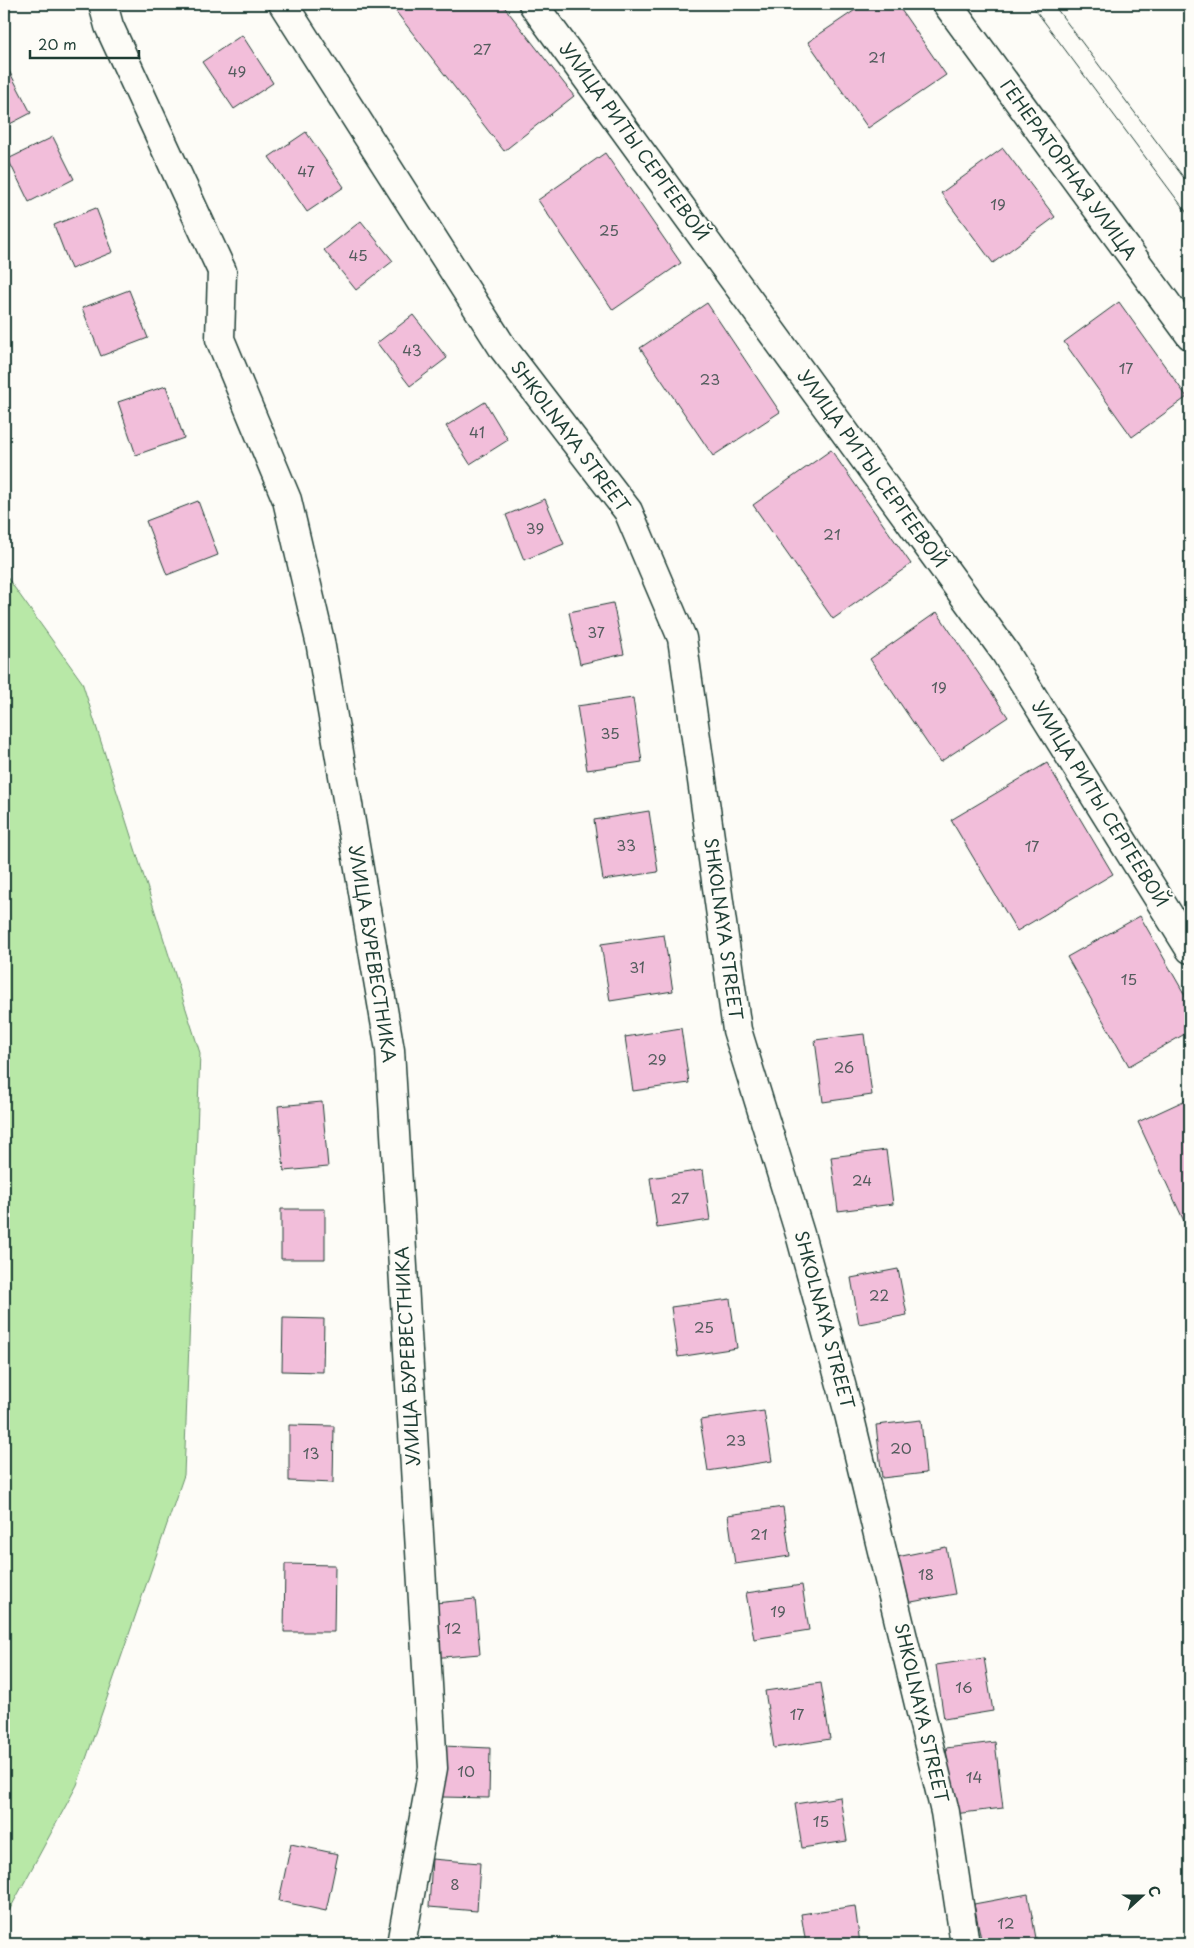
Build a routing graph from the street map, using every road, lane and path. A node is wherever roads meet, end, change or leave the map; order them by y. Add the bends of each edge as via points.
1 (103, 4) edge
2 (283, 4) edge
3 (533, 4) edge
4 (947, 4) edge
5 (1190, 335) edge
6 (1190, 949) edge
7 (401, 1944) edge
8 (965, 1944) edge

1 - 7 street, УЛИЦА БУРЕВЕСТНИКА via 109,26 222,271 220,339 287,500 320,641 390,1050 433,1768
2 - 8 street, SHKOLNAYA STREET via 503,348 628,511 682,638 737,1030 800,1234 848,1410 945,1812
3 - 6 street, УЛИЦА РИТЫ СЕРГЕЕВОЙ via 1005,652
4 - 5 street, ГЕНЕРАТОРНАЯ УЛИЦА

